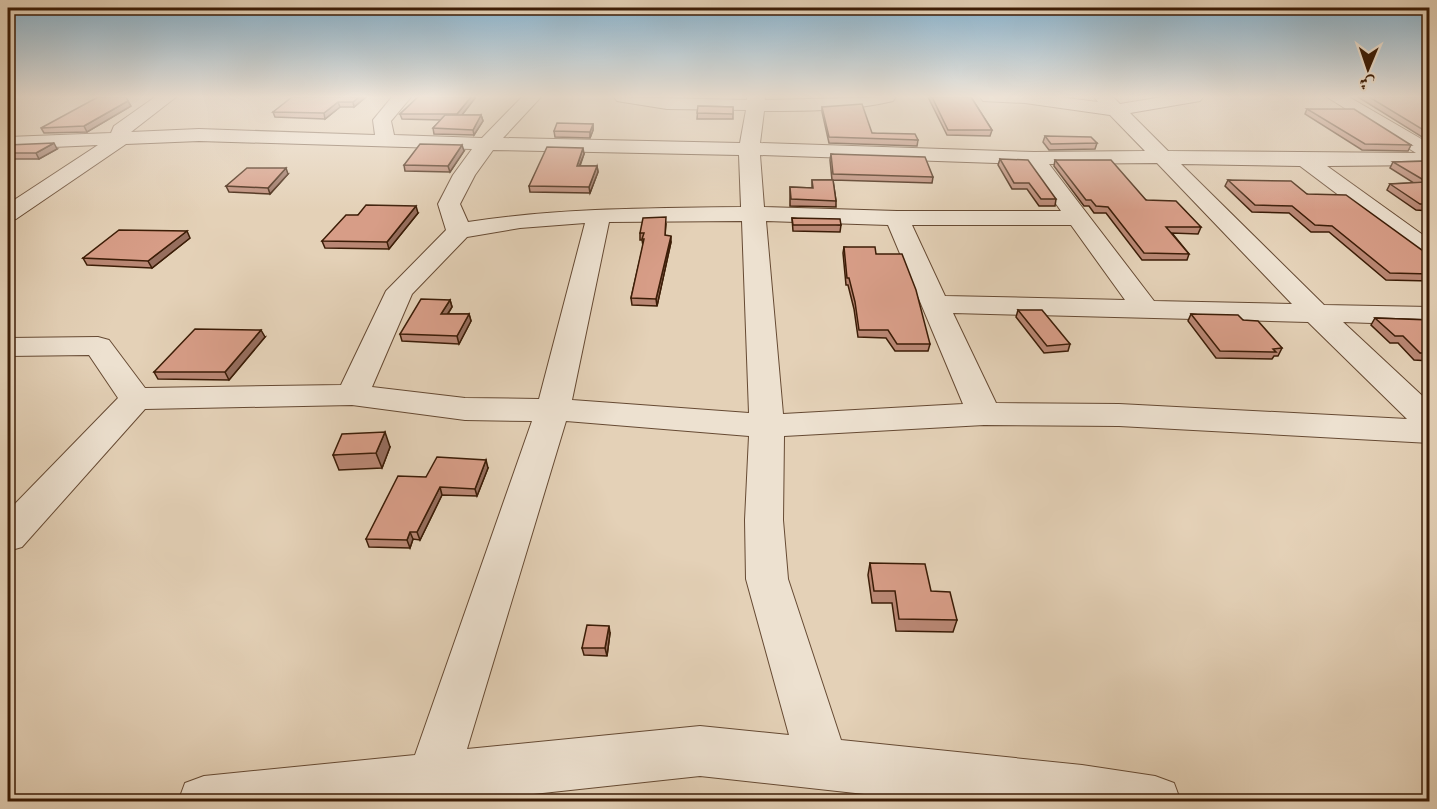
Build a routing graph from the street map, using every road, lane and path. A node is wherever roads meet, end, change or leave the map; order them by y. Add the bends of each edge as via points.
1 (121, 135) edge
2 (384, 135) edge
3 (497, 135) edge
4 (751, 135) edge
5 (889, 135) edge
6 (1140, 135) edge
7 (1399, 135) edge
8 (121, 140) junction
9 (388, 142) junction
10 (8, 143) edge
11 (488, 144) junction
12 (749, 149) junction
13 (894, 152) junction
14 (1430, 153) edge
15 (1162, 157) junction
16 (1034, 158) junction
17 (1430, 159) edge
18 (1305, 160) junction
19 (8, 214) edge
20 (752, 214) junction
21 (599, 215) junction
22 (897, 218) junction
23 (1078, 218) junction
24 (1398, 228) junction
25 (1430, 229) edge
26 (459, 231) junction
27 (1430, 252) edge
28 (936, 304) junction
29 (1144, 307) junction
30 (1318, 315) junction
31 (1430, 316) edge
32 (8, 347) edge
33 (352, 395) junction
34 (136, 399) junction
35 (553, 409) junction
36 (984, 414) junction
37 (1430, 422) edge
38 (767, 426) junction
39 (1430, 432) edge
40 (8, 536) edge
41 (823, 765) junction
42 (432, 779) junction
43 (204, 801) edge
44 (1155, 801) edge

1 - 8 street
2 - 9 street
3 - 11 street
4 - 12 street
5 - 13 street
6 - 15 street
7 - 14 street
8 - 9 street via 199,135
8 - 10 street
8 - 19 street
9 - 11 street
11 - 12 street
11 - 26 street via 454,190 449,204
12 - 13 street
12 - 20 street
13 - 16 street
15 - 16 street
15 - 18 street
15 - 30 street
16 - 23 street
17 - 18 street
18 - 24 street
20 - 21 street
20 - 22 street
20 - 38 street
21 - 26 street via 520,221
21 - 35 street
22 - 23 street
22 - 28 street
23 - 29 street
24 - 25 street
24 - 27 street
26 - 33 street via 400,291
28 - 29 street
28 - 36 street
29 - 30 street
30 - 31 street
30 - 37 street
32 - 34 street via 98,346
33 - 34 street
33 - 35 street via 465,409
34 - 40 street
35 - 38 street
35 - 42 street
36 - 38 street
36 - 39 street via 1119,415
38 - 41 street via 767,579
41 - 42 street via 700,751
41 - 44 street
42 - 43 street

